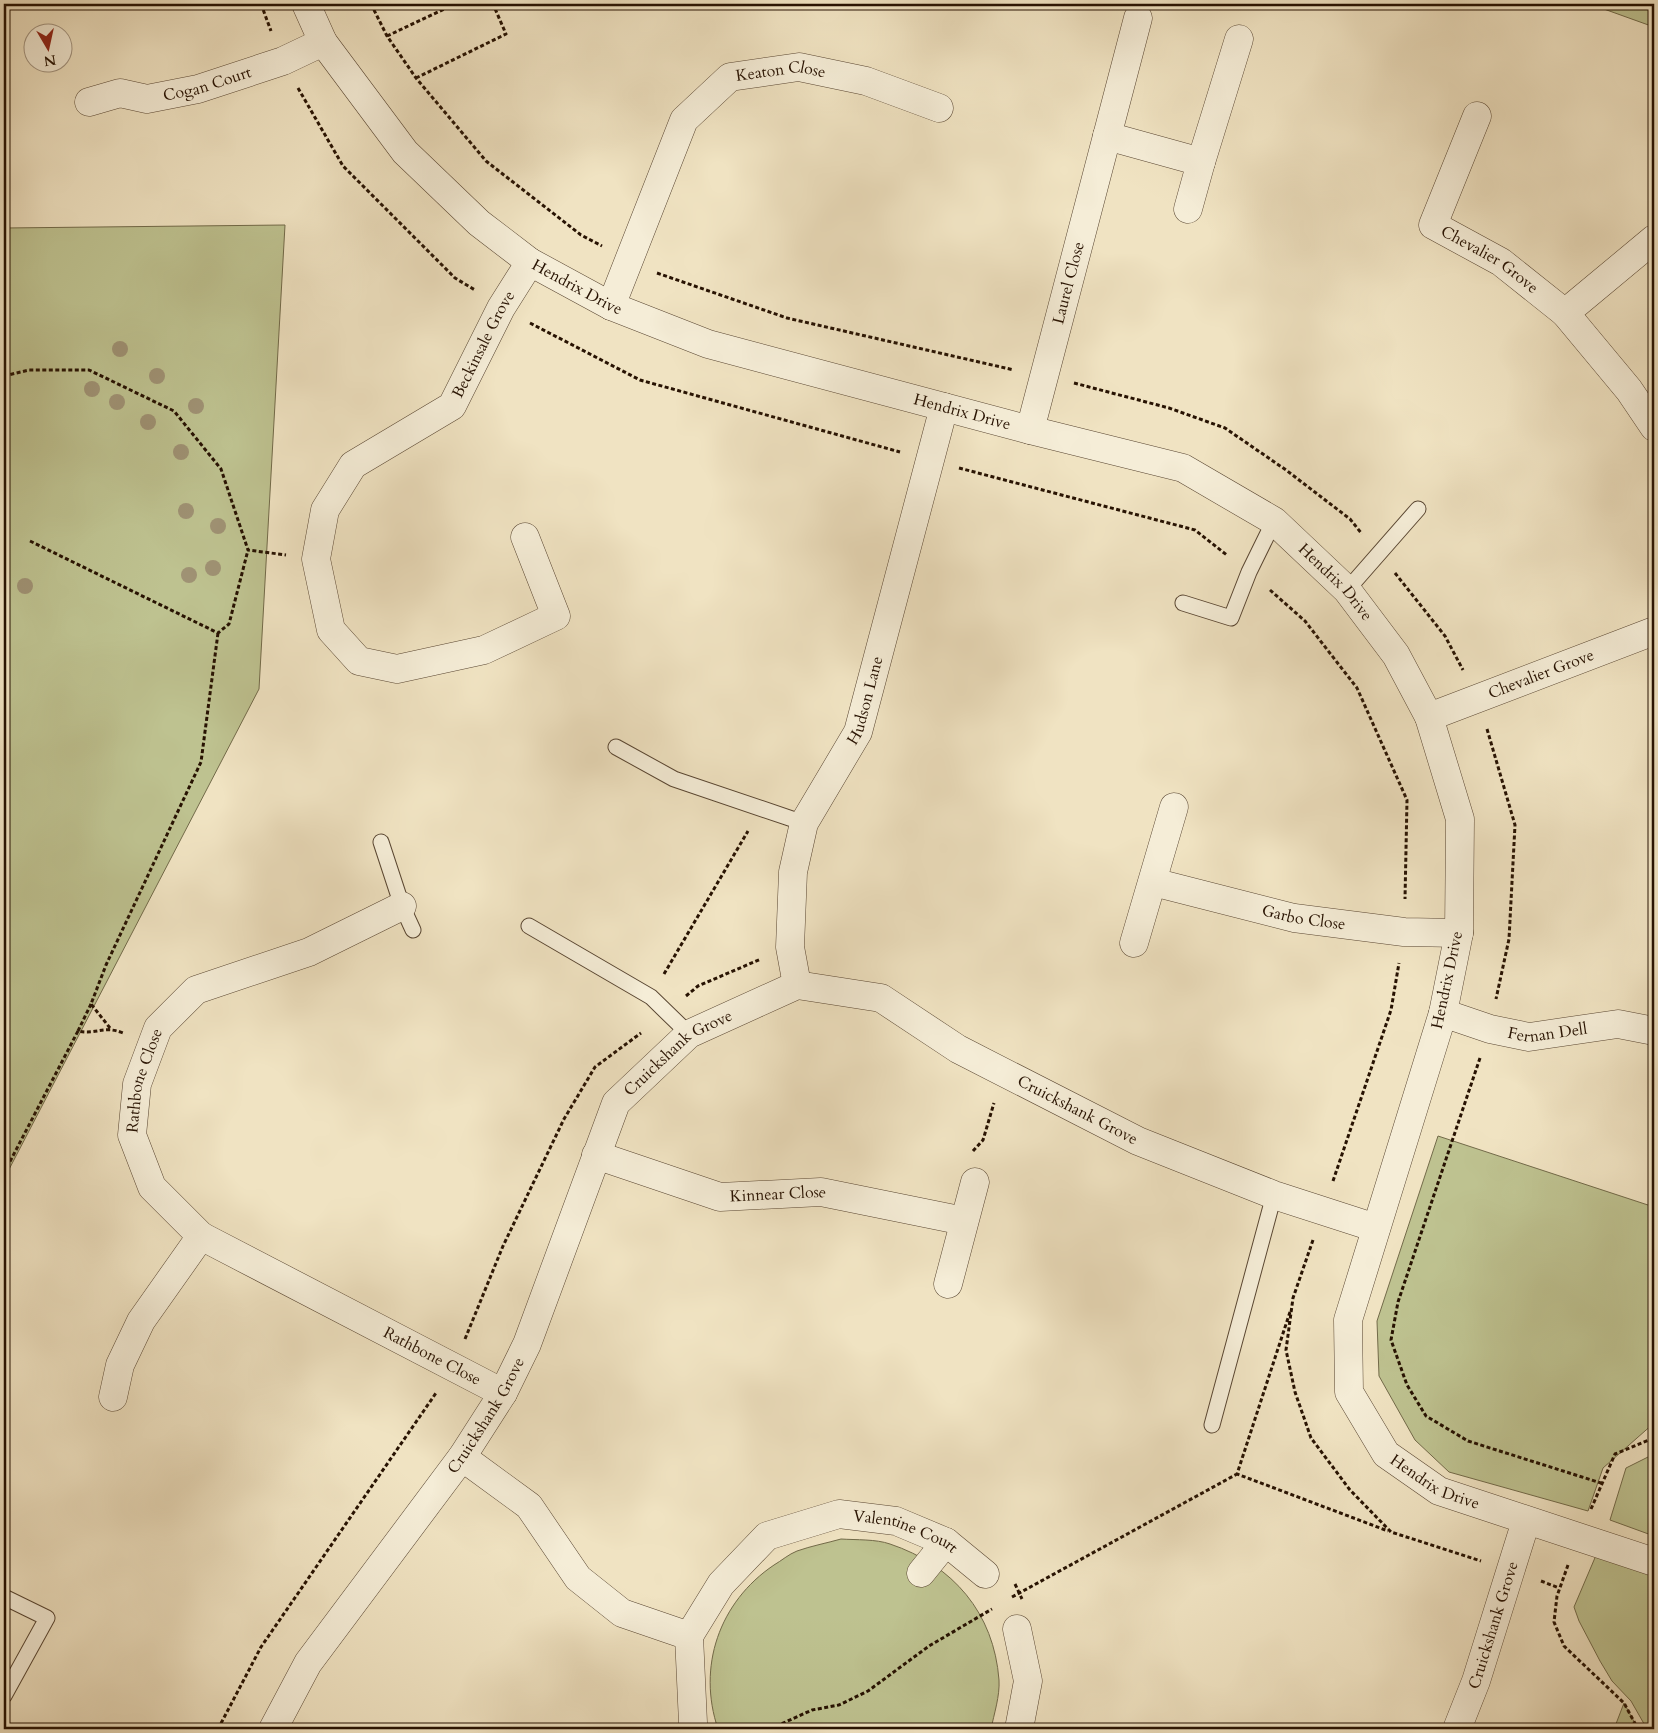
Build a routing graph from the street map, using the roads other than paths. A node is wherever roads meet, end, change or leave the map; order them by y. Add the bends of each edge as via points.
1 (306, 4) edge
2 (1138, 18) dead end
3 (1239, 38) dead end
4 (324, 42) junction
5 (89, 102) dead end
6 (939, 108) dead end
7 (1477, 116) dead end
8 (1108, 136) junction
9 (1201, 162) junction
10 (1188, 209) dead end
11 (1654, 239) edge
12 (530, 262) junction
13 (611, 306) junction
14 (1565, 314) junction
15 (944, 407) junction
16 (1654, 427) edge
17 (1030, 430) junction
18 (1418, 510) dead end
19 (1274, 521) junction
20 (525, 536) dead end
21 (1347, 590) junction
22 (1183, 603) dead end
23 (1654, 631) edge
24 (1429, 716) junction
25 (616, 747) dead end
26 (1174, 806) dead end
27 (804, 822) junction
28 (381, 842) dead end
29 (1153, 882) junction
30 (407, 918) joint
31 (529, 926) dead end
32 (1459, 934) junction
33 (1134, 943) dead end
34 (796, 985) junction
35 (1443, 1013) junction
36 (1654, 1031) edge
37 (689, 1034) junction
38 (596, 1155) junction
39 (974, 1182) road end
40 (1274, 1195) junction
41 (964, 1221) junction
42 (1376, 1228) junction
43 (201, 1236) junction
44 (948, 1284) dead end
45 (503, 1393) junction
46 (113, 1397) dead end
47 (1212, 1424) dead end
48 (462, 1457) junction
49 (1526, 1521) junction
50 (946, 1542) junction
51 (1654, 1562) edge
52 (921, 1573) dead end
53 (984, 1574) road end
54 (4, 1598) edge
55 (1017, 1629) road end
56 (688, 1636) junction
57 (4, 1696) edge
58 (693, 1722) dead end
59 (273, 1729) edge
60 (1019, 1729) edge
61 (1457, 1729) edge

1 - 4 street, Hendrix Drive
2 - 8 street, Laurel Close
3 - 9 street
4 - 5 street, Cogan Court via 282,61 198,89 147,99 120,93
4 - 12 street, Hendrix Drive via 405,152 479,223
6 - 13 street, Keaton Close via 866,81 799,67 730,76 684,120
7 - 14 street, Chevalier Grove via 1433,225 1501,262
8 - 9 street
8 - 17 street, Laurel Close
9 - 10 street
11 - 14 street
12 - 13 street, Hendrix Drive
12 - 20 street, Beckinsale Grove via 501,308 452,406 353,465 325,510 316,559 331,630 359,661 397,669 484,650 556,616
13 - 15 street, Hendrix Drive via 708,344
14 - 16 street, Chevalier Grove via 1630,390
15 - 17 street, Hendrix Drive
15 - 27 street, Hudson Lane via 858,732
17 - 19 street, Hendrix Drive via 1183,468
18 - 21 lane
19 - 21 street, Hendrix Drive
19 - 22 lane via 1231,618
21 - 24 street, Hendrix Drive via 1396,655
23 - 24 street, Chevalier Grove
24 - 32 street, Hendrix Drive via 1460,819
25 - 27 lane via 674,780
26 - 29 street
27 - 34 street, Hudson Lane via 793,872 790,947
28 - 30 lane
29 - 32 street, Garbo Close via 1294,918 1404,932
29 - 33 street
30 - 43 street, Rathbone Close via 196,990 158,1028 137,1084 132,1135 152,1186
31 - 37 lane via 651,997
32 - 35 street, Hendrix Drive
34 - 37 street, Cruickshank Grove
34 - 40 street, Cruickshank Grove via 881,998 958,1049 1138,1141
35 - 36 street, Fernan Dell via 1490,1029 1530,1037 1618,1024
35 - 42 street, Hendrix Drive
37 - 38 street, Cruickshank Grove via 616,1102
38 - 41 street, Kinnear Close via 720,1197 821,1192
38 - 45 street, Cruickshank Grove via 527,1344
39 - 41 street
40 - 42 street, Cruickshank Grove
40 - 47 lane
41 - 44 street
42 - 49 street, Hendrix Drive via 1348,1320 1349,1392 1386,1454 1439,1491
43 - 45 street, Rathbone Close
43 - 46 street via 141,1321 120,1365
45 - 48 street, Cruickshank Grove
48 - 56 street via 529,1506 585,1584 622,1613
48 - 59 street, Cruickshank Grove via 308,1663
49 - 51 street, Hendrix Drive
49 - 61 street, Cruickshank Grove via 1476,1681
50 - 52 street
50 - 53 street, Valentine Court
50 - 56 street, Valentine Court via 896,1521 839,1514 767,1536 721,1584
54 - 57 lane via 47,1618
55 - 60 street via 1028,1681
56 - 58 street

